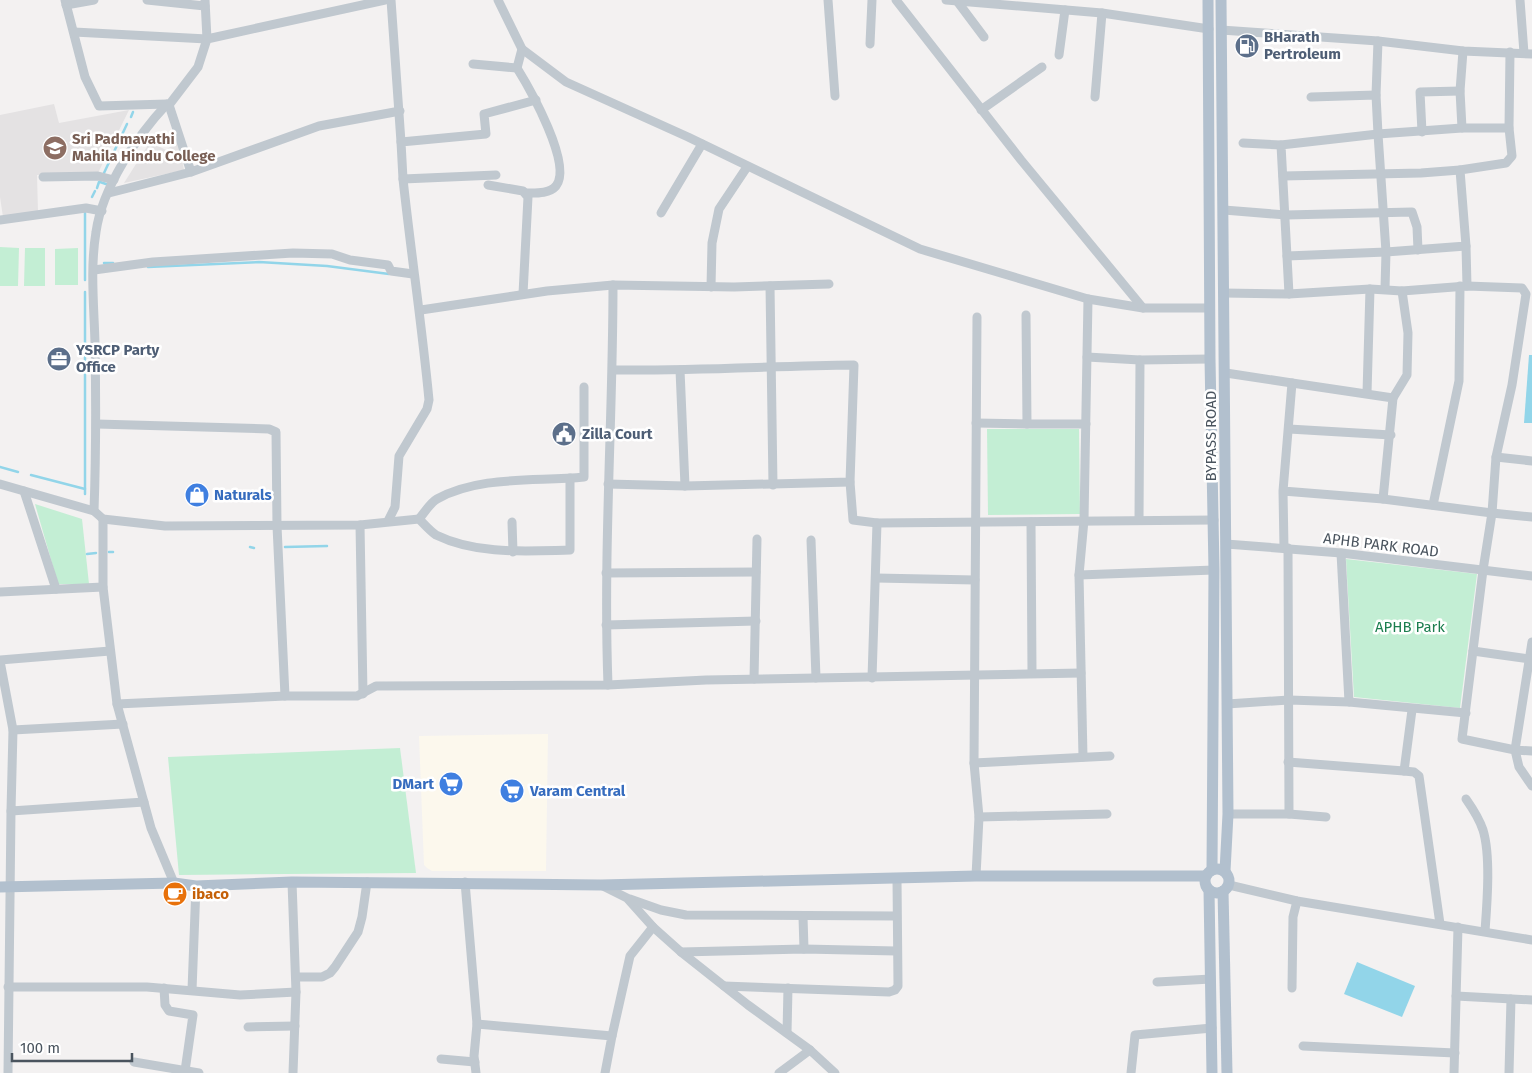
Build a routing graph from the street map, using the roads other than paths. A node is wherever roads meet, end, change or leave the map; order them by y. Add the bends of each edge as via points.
1 (94, 0) edge
2 (147, 0) edge
3 (385, 0) edge
4 (391, 0) edge
5 (498, 0) edge
6 (828, 0) edge
7 (872, 0) edge
8 (896, 0) edge
9 (946, 0) edge
10 (1208, 0) edge
11 (1221, 0) edge
12 (1520, 0) edge
13 (957, 1) edge
14 (66, 2) edge
15 (205, 3) edge
16 (1065, 10) junction
17 (1102, 13) junction
18 (1528, 28) edge
19 (1209, 29) junction
20 (1221, 30) junction
21 (74, 32) junction
22 (984, 37) dead end
23 (207, 39) junction
24 (1378, 41) junction
25 (870, 44) dead end
26 (1526, 48) edge
27 (522, 49) junction
28 (1462, 51) junction
29 (1510, 52) junction
30 (1060, 55) dead end
31 (473, 64) dead end
32 (517, 68) junction
33 (1042, 68) dead end
34 (1460, 91) junction
35 (1376, 95) junction
36 (835, 96) dead end
37 (1095, 97) dead end
38 (1311, 97) dead end
39 (536, 100) junction
40 (168, 104) junction
41 (981, 110) junction
42 (400, 111) junction
43 (1462, 128) junction
44 (1509, 128) junction
45 (1422, 132) junction
46 (1378, 134) junction
47 (401, 142) junction
48 (1243, 143) dead end
49 (702, 144) junction
50 (1281, 146) junction
51 (748, 167) junction
52 (1460, 170) junction
53 (191, 172) junction
54 (1382, 174) junction
55 (496, 175) dead end
56 (1283, 176) junction
57 (43, 177) dead end
58 (403, 179) junction
59 (114, 180) junction
60 (488, 185) dead end
61 (109, 192) junction
62 (526, 194) junction
63 (1224, 210) junction
64 (102, 212) junction
65 (1385, 212) junction
66 (661, 213) dead end
67 (1286, 214) junction
68 (0, 220) edge
69 (1466, 246) junction
70 (1418, 250) junction
71 (1386, 252) junction
72 (1288, 256) junction
73 (94, 270) junction
74 (413, 274) junction
75 (829, 284) dead end
76 (613, 285) junction
77 (770, 286) junction
78 (1464, 286) junction
79 (711, 287) junction
80 (1370, 289) junction
81 (1385, 289) junction
82 (1402, 292) junction
83 (1223, 293) junction
84 (523, 294) junction
85 (1289, 294) junction
86 (1088, 299) junction
87 (1143, 308) junction
88 (1210, 308) junction
89 (421, 310) junction
90 (1026, 315) dead end
91 (977, 317) dead end
92 (1087, 357) junction
93 (1210, 359) junction
94 (1140, 360) junction
95 (770, 366) junction
96 (613, 370) junction
97 (680, 370) junction
98 (1226, 373) junction
99 (1292, 382) junction
100 (584, 388) dead end
101 (1367, 393) junction
102 (1393, 398) junction
103 (976, 423) junction
104 (96, 424) junction
105 (1027, 424) junction
106 (1086, 424) junction
107 (1289, 429) junction
108 (1391, 435) junction
109 (1496, 457) junction
110 (1532, 461) edge
111 (570, 478) junction
112 (850, 482) junction
113 (0, 484) edge
114 (608, 484) junction
115 (772, 485) junction
116 (685, 486) junction
117 (24, 491) junction
118 (1283, 491) junction
119 (1383, 499) junction
120 (1433, 505) junction
121 (94, 511) junction
122 (1492, 513) junction
123 (1532, 517) edge
124 (103, 519) junction
125 (419, 519) junction
126 (1084, 520) junction
127 (1139, 520) junction
128 (1214, 520) junction
129 (388, 522) junction
130 (512, 522) dead end
131 (977, 522) junction
132 (1031, 522) junction
133 (877, 523) junction
134 (360, 525) junction
135 (277, 526) junction
136 (757, 539) dead end
137 (811, 540) dead end
138 (1226, 544) junction
139 (1286, 548) junction
140 (512, 552) junction
141 (1341, 553) junction
142 (1214, 570) junction
143 (1483, 570) junction
144 (756, 572) junction
145 (606, 573) junction
146 (1079, 575) junction
147 (1532, 576) edge
148 (876, 578) junction
149 (975, 580) junction
150 (103, 587) junction
151 (56, 589) junction
152 (0, 592) edge
153 (756, 622) junction
154 (606, 625) junction
155 (1532, 642) edge
156 (1473, 650) junction
157 (110, 651) junction
158 (1529, 659) junction
159 (0, 660) edge
160 (1081, 673) junction
161 (1032, 674) junction
162 (975, 676) junction
163 (754, 678) junction
164 (816, 678) junction
165 (872, 678) junction
166 (608, 685) junction
167 (363, 694) junction
168 (1528, 694) edge
169 (285, 696) junction
170 (1289, 700) junction
171 (1349, 702) junction
172 (117, 704) junction
173 (1227, 704) junction
174 (1412, 710) junction
175 (1466, 713) junction
176 (123, 724) junction
177 (13, 730) junction
178 (1515, 750) junction
179 (1532, 751) edge
180 (1110, 756) dead end
181 (1083, 757) junction
182 (1288, 762) junction
183 (974, 763) junction
184 (1404, 771) junction
185 (1532, 786) edge
186 (1466, 799) dead end
187 (144, 802) junction
188 (11, 811) junction
189 (1107, 814) dead end
190 (1228, 814) junction
191 (1289, 814) junction
192 (979, 816) junction
193 (1326, 817) dead end
194 (1225, 871) junction
195 (1209, 873) junction
196 (976, 876) junction
197 (897, 879) junction
198 (292, 882) junction
199 (367, 882) junction
200 (465, 882) junction
201 (174, 883) junction
202 (601, 885) junction
203 (196, 886) junction
204 (4, 887) edge
205 (1226, 888) junction
206 (1209, 890) junction
207 (627, 898) junction
208 (1297, 901) junction
209 (896, 916) junction
210 (803, 917) junction
211 (1440, 924) junction
212 (653, 927) junction
213 (1458, 927) junction
214 (1485, 932) junction
215 (1532, 940) edge
216 (804, 949) junction
217 (681, 952) junction
218 (896, 952) junction
219 (296, 977) junction
220 (1211, 979) junction
221 (1157, 982) dead end
222 (724, 986) junction
223 (8, 987) junction
224 (164, 988) junction
225 (788, 988) junction
226 (1292, 988) dead end
227 (192, 990) junction
228 (296, 992) junction
229 (1456, 996) junction
230 (1511, 999) junction
231 (1532, 1000) edge
232 (477, 1024) junction
233 (295, 1026) junction
234 (248, 1027) dead end
235 (1212, 1028) junction
236 (787, 1033) junction
237 (4, 1034) edge
238 (612, 1036) junction
239 (1303, 1046) dead end
240 (810, 1050) junction
241 (1455, 1053) junction
242 (441, 1058) dead end
243 (134, 1062) dead end
244 (475, 1062) junction
245 (185, 1071) junction
246 (8, 1073) edge
247 (199, 1073) edge
248 (293, 1073) edge
249 (476, 1073) edge
250 (605, 1073) edge
251 (779, 1073) edge
252 (835, 1073) edge
253 (1131, 1073) edge
254 (1212, 1073) edge
255 (1227, 1073) edge
256 (1454, 1073) edge
257 (1509, 1073) edge

1 - 14 street
2 - 15 street
3 - 23 street
4 - 42 street
5 - 27 street
6 - 36 street
7 - 25 street
8 - 41 street
9 - 13 street
10 - 19 main road, BYPASS ROAD
11 - 20 main road, BYPASS ROAD
12 - 18 street
13 - 16 street
13 - 22 street
14 - 21 street
15 - 23 street
16 - 17 street
16 - 30 street
17 - 19 street
17 - 37 street
18 - 26 street
19 - 88 main road, BYPASS ROAD
20 - 24 street
20 - 63 main road, BYPASS ROAD
21 - 23 street
21 - 40 street via 85,77 99,106
23 - 40 street via 198,67
24 - 28 street
24 - 35 street
26 - 29 street
27 - 32 street
27 - 49 street via 566,82
28 - 29 street
28 - 34 street
29 - 44 street
31 - 32 street
32 - 39 street
33 - 41 street
34 - 43 street
34 - 45 street via 1420,92
35 - 38 street
35 - 46 street
39 - 47 street via 484,114 486,134
39 - 62 street via 559,159 561,178 555,188
40 - 53 street
40 - 59 street via 142,133
41 - 87 street
42 - 47 street
42 - 53 street via 319,126
43 - 44 street
43 - 45 street
44 - 52 street via 1510,160
45 - 46 street
46 - 50 street
46 - 54 street
47 - 58 street
48 - 50 street
49 - 51 street
49 - 66 street
50 - 56 street
51 - 79 street via 719,210 712,243
51 - 86 street via 920,250
52 - 54 street
52 - 69 street
53 - 61 street
54 - 56 street
54 - 65 street
55 - 58 street
56 - 67 street
57 - 59 street via 98,176
58 - 74 street
59 - 61 street
60 - 62 street
61 - 64 street
62 - 84 street
63 - 67 street
63 - 83 main road, BYPASS ROAD
64 - 68 street via 86,208
64 - 73 street via 96,231
65 - 67 street
65 - 70 street via 1412,212 1417,227
65 - 71 street
67 - 72 street
69 - 70 street
69 - 78 street
70 - 71 street
71 - 72 street
71 - 81 street
72 - 85 street
73 - 74 street via 153,262 293,253 332,254 388,265 391,271
73 - 104 street
74 - 89 street
75 - 77 street
76 - 79 street
76 - 84 street
76 - 96 street
77 - 79 street
77 - 95 street
78 - 82 street
78 - 109 street via 1511,286 1522,288 1526,294 1512,385
78 - 120 street via 1454,411
80 - 81 street
80 - 85 street
80 - 101 street
81 - 82 street
82 - 102 street via 1408,333 1407,375
83 - 85 street
83 - 98 main road, BYPASS ROAD
84 - 89 street
86 - 87 street
86 - 92 street
87 - 88 street
88 - 93 main road, BYPASS ROAD
89 - 129 street via 429,400 427,409 398,456 395,507
90 - 105 street
91 - 103 street
92 - 94 street
92 - 106 street
93 - 94 street
93 - 128 main road, BYPASS ROAD
94 - 127 street
95 - 97 street
95 - 112 street via 854,364
95 - 115 street
96 - 97 street
96 - 114 street
97 - 116 street
98 - 99 street
98 - 138 main road, BYPASS ROAD
99 - 101 street
99 - 107 street
100 - 111 street via 584,477
101 - 102 street
102 - 108 street
103 - 105 street
103 - 131 street
104 - 121 street
104 - 135 street via 273,429 278,436
105 - 106 street
106 - 126 street
107 - 108 street
107 - 118 street
108 - 119 street
109 - 110 street
109 - 122 street
111 - 125 street via 462,488 436,500
111 - 140 street via 570,550
112 - 115 street
112 - 133 street via 853,520
113 - 117 street
114 - 116 street
114 - 145 street
115 - 116 street
117 - 121 street
117 - 151 street
118 - 119 street
118 - 139 street
119 - 120 street
120 - 122 street
121 - 124 street
122 - 123 street
122 - 143 street
124 - 135 street via 165,526
124 - 150 street
125 - 129 street
125 - 140 street via 435,534 472,546
126 - 127 street
126 - 132 street
126 - 146 street
127 - 128 street
128 - 142 main road, BYPASS ROAD
129 - 134 street
130 - 140 street
131 - 132 street
131 - 133 street
131 - 149 street
132 - 161 street
133 - 148 street
134 - 135 street
134 - 167 street
135 - 169 street
136 - 144 street
137 - 164 street
138 - 139 street, APHB PARK ROAD
138 - 173 main road, BYPASS ROAD
139 - 141 street, APHB PARK ROAD
139 - 170 street
141 - 143 street, APHB PARK ROAD
141 - 171 street
142 - 146 street
142 - 195 main road, BYPASS ROAD
143 - 147 street, APHB PARK ROAD
143 - 156 street
144 - 145 street
144 - 153 street
145 - 154 street
146 - 160 street
148 - 149 street
148 - 165 street
149 - 162 street
150 - 151 street
150 - 157 street
151 - 152 street
153 - 154 street
153 - 163 street
154 - 166 street
155 - 158 street
156 - 158 street
156 - 175 street
157 - 159 street
157 - 172 street
158 - 168 street
159 - 177 street
160 - 161 street
160 - 181 street
161 - 162 street
162 - 165 street
162 - 183 street
163 - 164 street
163 - 166 street
164 - 165 street
166 - 167 street via 376,686
167 - 169 street
168 - 178 street
169 - 172 street
170 - 171 street
170 - 173 street
170 - 182 street
171 - 174 street
172 - 176 street
173 - 190 main road, BYPASS ROAD
174 - 175 street
174 - 184 street
175 - 178 street via 1462,739
176 - 177 street
176 - 187 street
177 - 188 street
178 - 179 street
178 - 185 street via 1519,767
180 - 181 street
181 - 183 street
182 - 184 street
182 - 191 street
183 - 192 street
184 - 211 street via 1414,772 1421,782
186 - 214 street via 1484,832 1488,901
187 - 188 street
187 - 201 street
188 - 204 street
189 - 192 street
190 - 191 street
190 - 194 main road, BYPASS ROAD
191 - 193 street
192 - 196 street
194 - 195 main road via 1219,869
194 - 205 main road via 1229,877
195 - 196 main road
195 - 206 main road via 1206,883
196 - 197 main road
197 - 202 main road
197 - 209 street
198 - 199 main road
198 - 203 main road
198 - 219 street
199 - 200 main road
199 - 219 street via 358,932 335,967 322,976
200 - 202 main road
200 - 232 street
201 - 203 main road
201 - 204 main road
202 - 207 street
203 - 227 street
204 - 223 street
205 - 206 main road via 1216,893
205 - 208 street
205 - 255 main road
206 - 220 main road
207 - 210 street via 677,915
207 - 212 street
208 - 211 street
208 - 226 street via 1293,917
209 - 210 street
209 - 218 street
210 - 216 street
211 - 213 street
212 - 217 street
212 - 238 street via 630,956
213 - 214 street
213 - 229 street
214 - 215 street
216 - 217 street
216 - 218 street
217 - 222 street
218 - 225 street via 898,986 895,990
219 - 228 street
220 - 221 street
220 - 235 main road
222 - 225 street
222 - 236 street
223 - 224 street
223 - 237 street
224 - 227 street
224 - 245 street via 165,1005 169,1011 193,1015
225 - 236 street
227 - 228 street via 240,995
228 - 233 street
229 - 230 street
229 - 241 street
230 - 231 street
230 - 257 street
232 - 238 street
232 - 244 street
233 - 234 street
233 - 248 street
235 - 253 street via 1135,1035
235 - 254 main road
236 - 240 street
237 - 246 street
238 - 250 street
239 - 241 street
240 - 251 street
240 - 252 street
241 - 256 street
242 - 244 street
243 - 245 street
244 - 249 street
245 - 247 street

